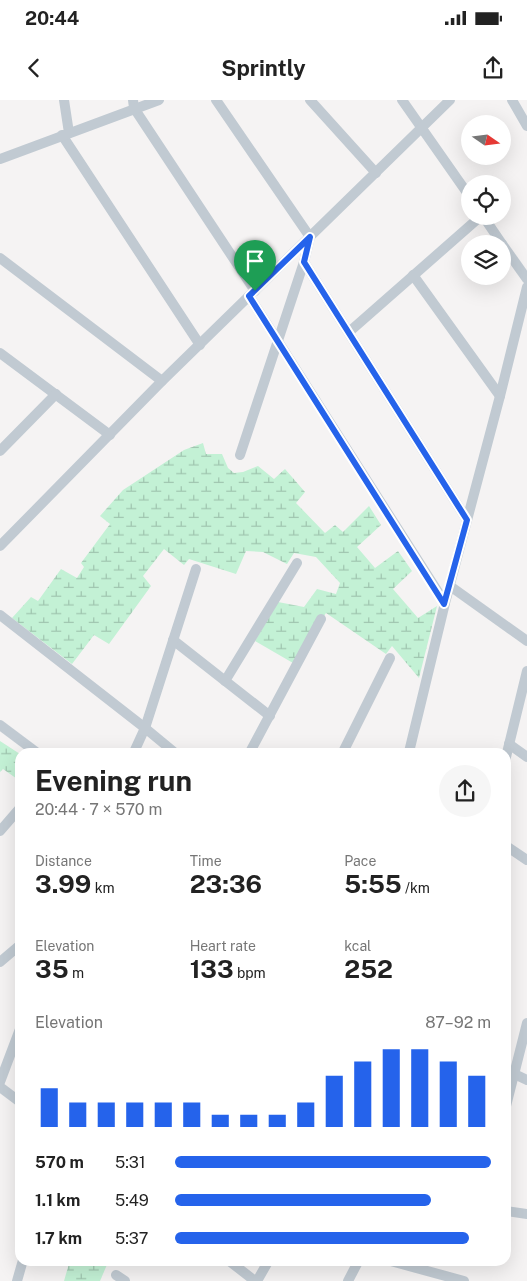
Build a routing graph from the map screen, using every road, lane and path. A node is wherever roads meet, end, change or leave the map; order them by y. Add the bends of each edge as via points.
1 (64, 100) edge
2 (159, 100) edge
3 (216, 100) edge
4 (310, 100) edge
5 (402, 100) edge
6 (450, 100) edge
7 (512, 100) edge
8 (133, 104) edge
9 (527, 126) edge
10 (422, 128) junction
11 (65, 134) junction
12 (0, 159) edge
13 (376, 173) junction
14 (461, 184) edge
15 (472, 225) edge
16 (310, 237) junction
17 (511, 257) edge
18 (0, 258) edge
19 (304, 262) junction
20 (413, 276) junction
21 (527, 279) edge
22 (527, 287) edge
23 (252, 294) junction
24 (348, 332) junction
25 (278, 340) junction
26 (200, 345) junction
27 (0, 353) edge
28 (162, 382) junction
29 (56, 394) junction
30 (500, 396) junction
31 (110, 435) junction
32 (0, 451) edge
33 (240, 455) dead end
34 (467, 520) junction
35 (0, 546) edge
36 (297, 562) dead end
37 (196, 569) dead end
38 (450, 586) junction
39 (444, 604) junction
40 (0, 615) edge
41 (321, 619) dead end
42 (173, 640) junction
43 (527, 641) edge
44 (390, 658) dead end
45 (527, 671) edge
46 (225, 681) junction
47 (270, 716) junction
48 (0, 726) edge
49 (145, 728) junction
50 (509, 744) junction
51 (30, 748) edge
52 (136, 748) edge
53 (169, 748) edge
54 (252, 748) edge
55 (345, 748) edge
56 (410, 748) edge
57 (508, 748) edge
58 (527, 757) edge
59 (15, 814) edge
60 (0, 831) edge
61 (511, 849) edge
62 (527, 860) edge
63 (15, 949) edge
64 (0, 962) edge
65 (527, 1023) edge
66 (15, 1042) edge
67 (511, 1069) edge
68 (511, 1072) edge
69 (527, 1080) edge
70 (0, 1082) edge
71 (0, 1087) edge
72 (15, 1098) edge
73 (511, 1212) edge
74 (527, 1214) edge
75 (21, 1266) edge
76 (236, 1266) edge
77 (265, 1266) edge
78 (357, 1266) edge
79 (409, 1266) edge
80 (116, 1275) dead end
81 (16, 1281) edge
82 (125, 1281) edge
83 (256, 1281) edge
84 (348, 1281) edge
85 (464, 1281) edge

1 - 11 street
2 - 8 street
3 - 16 street
4 - 13 street
5 - 10 street
6 - 10 street
7 - 9 street
8 - 11 street
8 - 23 street
10 - 13 street
10 - 14 street
11 - 12 street
11 - 26 street
13 - 16 street
15 - 20 street
16 - 19 street
16 - 23 street
17 - 21 street
18 - 28 street
19 - 24 street
19 - 25 street
20 - 24 street
20 - 30 street
22 - 30 street
23 - 25 street
23 - 26 street
24 - 34 street
25 - 33 street
25 - 39 street
26 - 28 street
27 - 29 street
28 - 31 street
29 - 31 street
29 - 32 street
30 - 34 street
31 - 35 street
34 - 38 street
36 - 46 street
37 - 42 street
38 - 39 street
38 - 43 street
39 - 56 street
40 - 49 street
41 - 47 street
42 - 46 street
42 - 49 street
44 - 55 street
45 - 50 street
46 - 47 street
47 - 54 street
48 - 51 street
49 - 52 street
49 - 53 street
50 - 57 street
50 - 58 street
59 - 60 street
61 - 62 street
63 - 64 street
65 - 67 street
66 - 70 street
68 - 69 street
71 - 72 street
73 - 74 street
75 - 81 street
76 - 83 street
77 - 83 street
78 - 84 street
79 - 85 street
80 - 82 street

